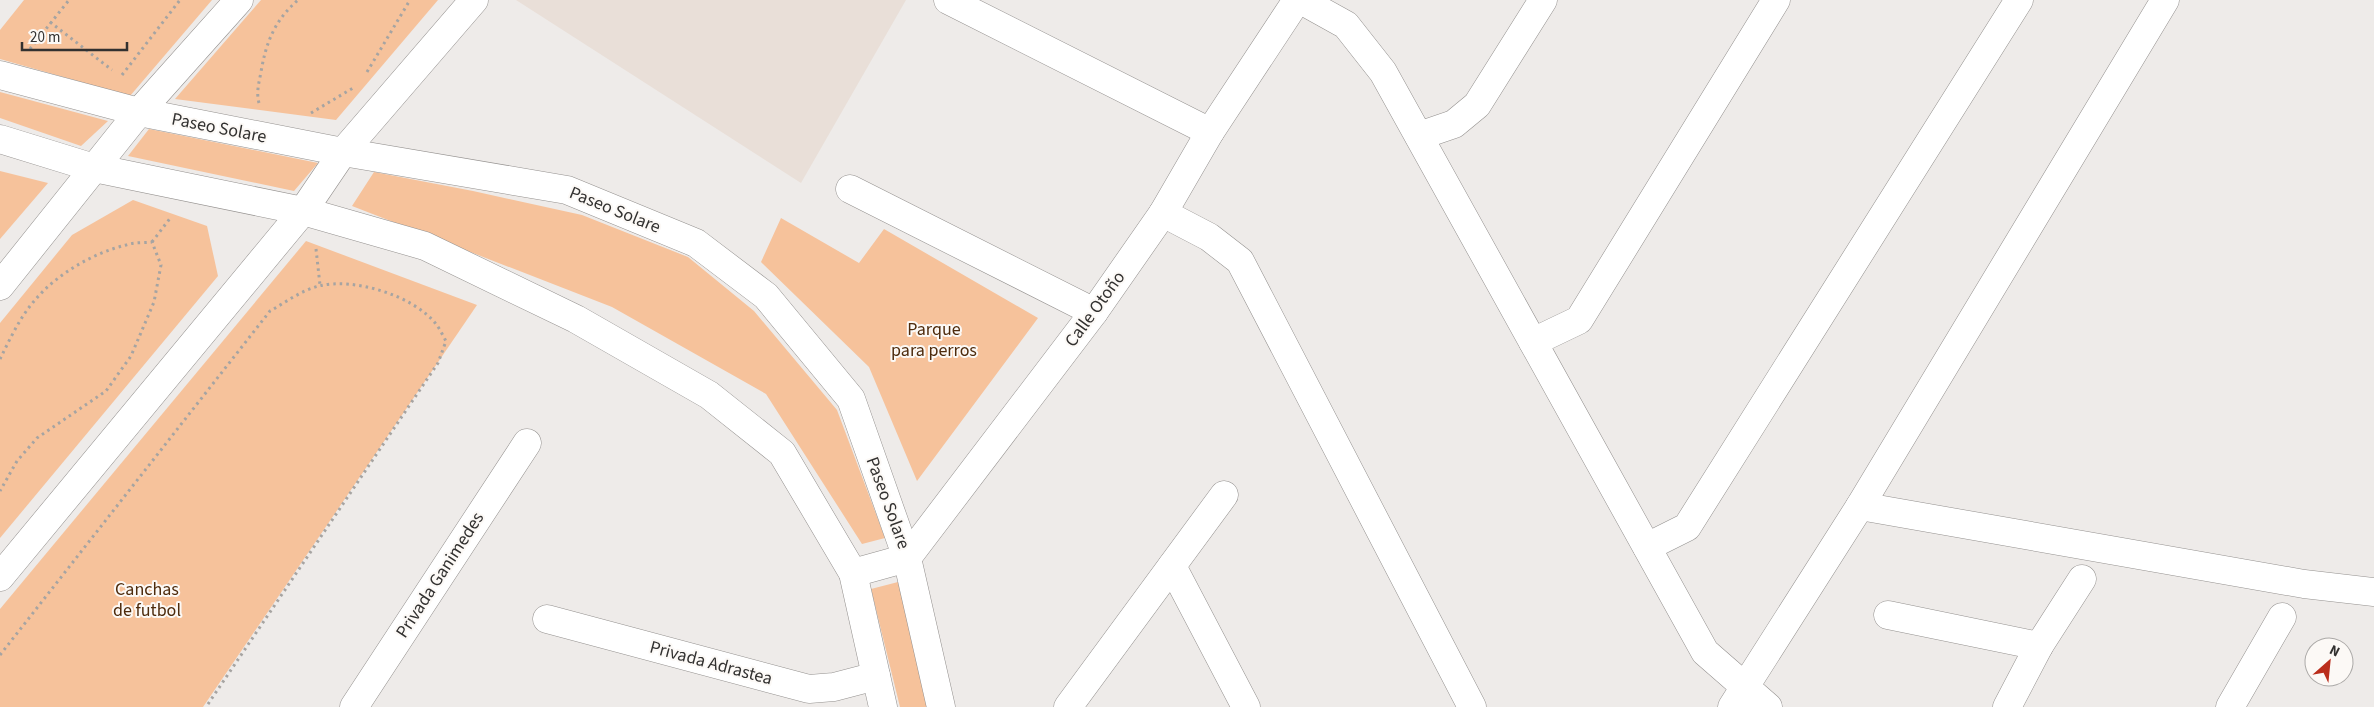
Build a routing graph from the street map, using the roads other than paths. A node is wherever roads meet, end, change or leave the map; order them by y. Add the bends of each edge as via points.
1 (239, 0) edge
2 (474, 0) edge
3 (948, 0) edge
4 (1297, 0) edge
5 (1301, 0) edge
6 (1543, 0) edge
7 (1776, 0) edge
8 (2020, 0) edge
9 (2165, 0) edge
10 (4, 76) edge
11 (139, 112) junction
12 (1210, 132) junction
13 (1419, 136) junction
14 (0, 139) edge
15 (343, 152) junction
16 (94, 168) junction
17 (850, 189) dead end
18 (303, 211) junction
19 (1162, 213) junction
20 (0, 286) edge
21 (1094, 312) junction
22 (1533, 342) junction
23 (526, 443) dead end
24 (1224, 495) dead end
25 (1860, 506) junction
26 (1647, 547) junction
27 (908, 558) junction
28 (1172, 566) junction
29 (853, 573) junction
30 (0, 578) edge
31 (2082, 579) dead end
32 (2374, 592) edge
33 (1888, 615) dead end
34 (2282, 617) dead end
35 (548, 619) dead end
36 (2038, 646) junction
37 (876, 676) junction
38 (1739, 698) edge
39 (354, 707) edge
40 (883, 707) edge
41 (941, 707) edge
42 (1068, 707) edge
43 (1246, 707) edge
44 (1472, 707) edge
45 (1768, 707) edge
46 (2007, 707) edge
47 (2230, 707) edge

1 - 11 street
2 - 15 street
3 - 12 street
4 - 12 street, Calle Otoño
5 - 13 street via 1346,25 1383,72
6 - 13 street via 1478,105 1454,124
7 - 22 street via 1579,320
8 - 26 street via 1687,527
9 - 25 street
10 - 11 street, Paseo Solare
11 - 15 street, Paseo Solare
11 - 16 street
12 - 19 street, Calle Otoño
13 - 22 street
14 - 16 street
15 - 18 street
15 - 27 street, Paseo Solare via 567,190 696,243 766,296 851,399
16 - 18 street
16 - 20 street
17 - 21 street
18 - 29 street via 425,246 576,319 709,395 782,453
18 - 30 street
19 - 21 street, Calle Otoño
19 - 44 street via 1209,237 1240,261
21 - 27 street, Calle Otoño
22 - 26 street
23 - 39 street, Privada Ganimedes
24 - 28 street
25 - 32 street via 2304,584
25 - 38 street
26 - 38 street via 1705,652
27 - 29 street
27 - 41 street, Paseo Solare
28 - 42 street
28 - 43 street
29 - 37 street
31 - 36 street
33 - 36 street
34 - 47 street
35 - 37 street, Privada Adrastea via 809,688 834,687
36 - 46 street
37 - 40 street
38 - 45 street

